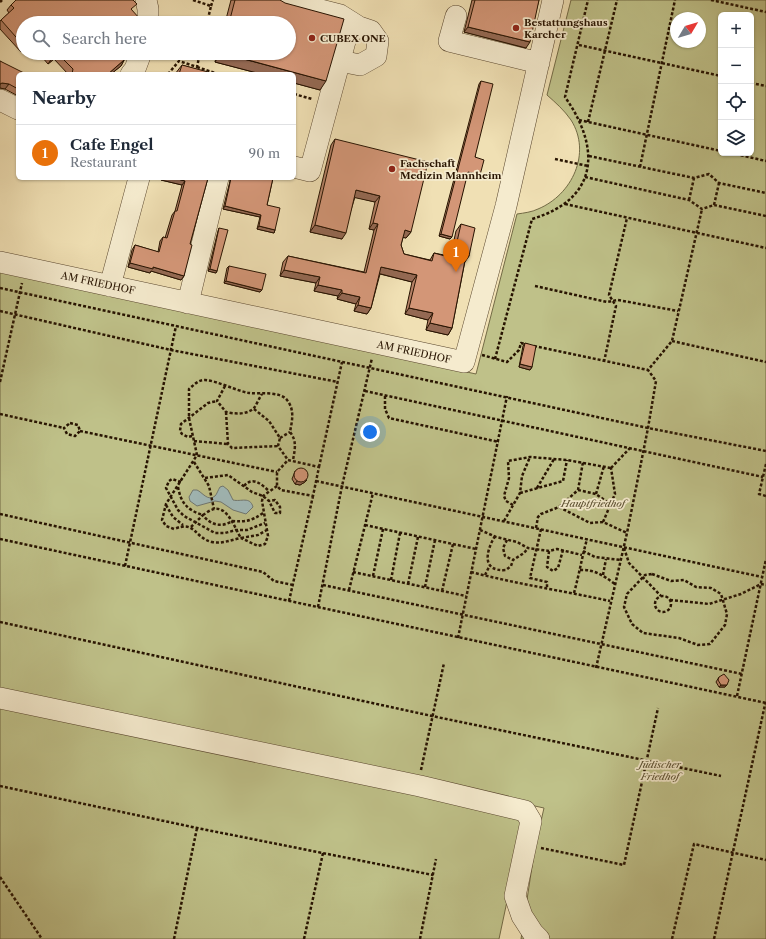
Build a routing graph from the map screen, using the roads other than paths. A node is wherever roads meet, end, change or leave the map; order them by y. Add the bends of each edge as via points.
1 (146, 0) edge
2 (282, 0) edge
3 (553, 0) edge
4 (147, 16) edge
5 (456, 16) dead end
6 (359, 27) junction
7 (138, 60) edge
8 (340, 61) junction
9 (539, 63) junction
10 (133, 72) edge
11 (0, 100) edge
12 (16, 108) edge
13 (296, 168) edge
14 (138, 180) edge
15 (218, 180) edge
16 (0, 262) edge
17 (110, 286) junction
18 (188, 303) junction
19 (0, 698) edge
20 (539, 939) edge

1 - 4 street
2 - 6 street via 340,15
3 - 9 street, AM FRIEDHOF
5 - 9 street via 449,41
6 - 8 street via 347,34
6 - 8 street via 371,31 378,41 376,56 360,65
7 - 10 street
8 - 13 street via 310,171
9 - 18 street, AM FRIEDHOF via 506,206 464,362
11 - 12 street
14 - 17 street
15 - 18 street
16 - 17 street, AM FRIEDHOF
17 - 18 street, AM FRIEDHOF
19 - 20 street via 525,811 531,821 515,896 522,916

